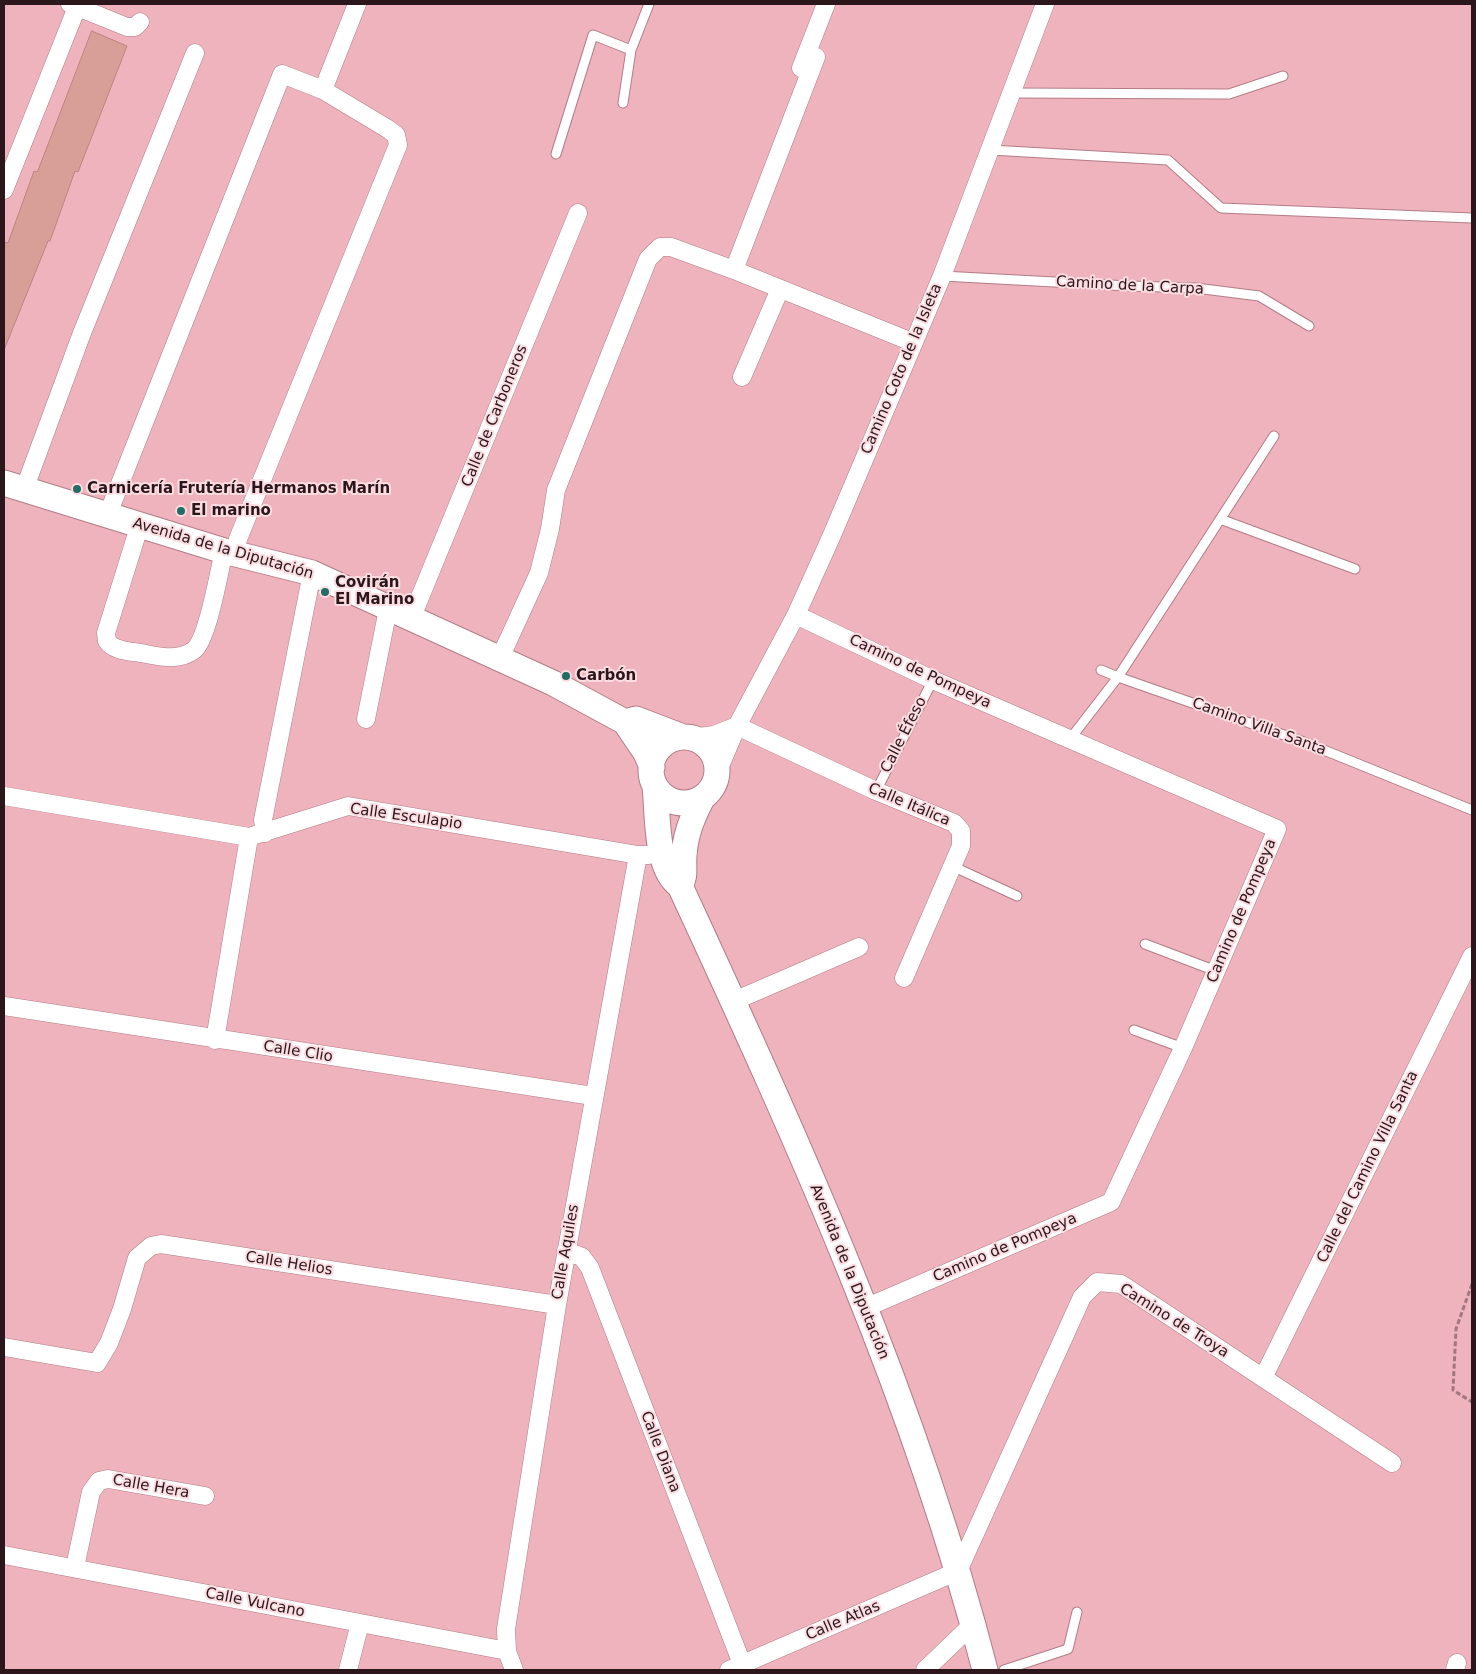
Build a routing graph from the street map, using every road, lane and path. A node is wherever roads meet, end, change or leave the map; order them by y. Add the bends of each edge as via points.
1 (357, 4) edge
2 (649, 4) edge
3 (826, 4) edge
4 (1046, 4) edge
5 (74, 5) edge
6 (140, 22) dead end
7 (631, 50) junction
8 (195, 54) dead end
9 (816, 57) dead end
10 (1283, 76) dead end
11 (325, 85) junction
12 (1012, 93) junction
13 (623, 103) dead end
14 (773, 141) dead end
15 (990, 150) junction
16 (556, 154) dead end
17 (4, 190) edge
18 (578, 213) dead end
19 (1472, 218) edge
20 (734, 270) junction
21 (942, 276) junction
22 (780, 289) junction
23 (1309, 326) dead end
24 (912, 342) junction
25 (742, 377) dead end
26 (1274, 436) dead end
27 (14, 486) edge
28 (108, 514) junction
29 (1220, 519) junction
30 (140, 524) junction
31 (230, 553) junction
32 (1355, 569) dead end
33 (312, 573) junction
34 (388, 609) junction
35 (796, 615) junction
36 (411, 619) junction
37 (500, 658) junction
38 (1101, 670) dead end
39 (1118, 677) junction
40 (933, 680) junction
41 (366, 719) dead end
42 (625, 722) junction
43 (738, 726) junction
44 (687, 738) junction
45 (1070, 739) junction
46 (717, 773) junction
47 (653, 777) junction
48 (876, 791) junction
49 (4, 796) edge
50 (703, 797) junction
51 (1472, 810) edge
52 (257, 835) junction
53 (688, 835) junction
54 (649, 852) junction
55 (952, 866) junction
56 (680, 886) junction
57 (1017, 896) dead end
58 (1144, 944) dead end
59 (859, 947) dead end
60 (1472, 956) edge
61 (1216, 971) junction
62 (904, 978) dead end
63 (734, 1001) junction
64 (4, 1006) edge
65 (1134, 1030) dead end
66 (215, 1040) junction
67 (1183, 1048) junction
68 (593, 1096) junction
69 (566, 1251) junction
70 (1472, 1284) edge
71 (557, 1306) junction
72 (865, 1308) junction
73 (4, 1347) edge
74 (1263, 1378) junction
75 (1472, 1402) edge
76 (1392, 1463) dead end
77 (205, 1496) dead end
78 (4, 1555) edge
79 (76, 1567) junction
80 (958, 1571) junction
81 (1077, 1612) dead end
82 (360, 1623) junction
83 (973, 1624) junction
84 (507, 1651) junction
85 (736, 1667) edge
86 (348, 1670) edge
87 (514, 1670) edge
88 (925, 1670) edge
89 (984, 1670) edge
90 (1004, 1670) edge

1 - 11 street
2 - 7 lane
3 - 14 street
4 - 12 street, Camino Coto de la Isleta
5 - 6 street via 127,27
5 - 17 street
7 - 13 lane
7 - 16 lane via 593,35
8 - 27 street via 82,333
9 - 20 street
10 - 12 lane via 1229,94
11 - 28 street via 282,74
11 - 31 street via 388,128 397,140 396,150
12 - 15 street, Camino Coto de la Isleta
15 - 19 lane via 1168,160 1221,208
15 - 21 street, Camino Coto de la Isleta
18 - 36 street, Calle de Carboneros
20 - 22 street
20 - 37 street via 671,247 660,247 651,254 556,490 539,573
21 - 23 lane, Camino de la Carpa via 1196,288 1260,296
21 - 24 street, Camino Coto de la Isleta
22 - 24 street
22 - 25 street
24 - 35 street, Camino Coto de la Isleta
26 - 29 lane
27 - 28 street, Avenida de la Diputación
28 - 30 street, Avenida de la Diputación
29 - 32 lane
29 - 39 lane
30 - 31 street, Avenida de la Diputación
30 - 31 street via 106,633 107,641 115,648 168,658 182,656 195,649 205,632
31 - 33 street, Avenida de la Diputación
33 - 34 street, Avenida de la Diputación
33 - 52 street
34 - 36 street, Avenida de la Diputación
34 - 41 street
35 - 40 street, Camino de Pompeya
35 - 43 street, Camino Coto de la Isleta
36 - 37 street, Avenida de la Diputación
37 - 42 street, Avenida de la Diputación
38 - 39 lane, Camino Villa Santa
39 - 45 lane
39 - 51 lane, Camino Villa Santa via 1304,742
40 - 45 street, Camino de Pompeya
40 - 48 lane, Calle Éfeso
42 - 44 street, Avenida de la Diputación via 636,719
42 - 47 street, Avenida de la Diputación via 646,753
43 - 44 street via 714,735
43 - 46 street, Camino Coto de la Isleta
43 - 48 street, Calle Itálica
44 - 46 street via 708,747
44 - 47 street via 665,744 654,758
45 - 61 street, Camino de Pompeya via 1278,829
46 - 50 street via 710,791
47 - 50 street via 668,799 695,802
47 - 54 street, Avenida de la Diputación
48 - 55 street, Calle Itálica via 958,827 963,842
49 - 52 street, Calle Esculapio
50 - 53 street via 693,815
52 - 54 street, Calle Esculapio via 348,806
52 - 66 street
53 - 54 street
53 - 56 street via 684,856 685,878
54 - 56 street, Avenida de la Diputación
54 - 68 street, Calle Aquiles
55 - 57 lane
55 - 62 street, Calle Itálica
56 - 63 street, Avenida de la Diputación
58 - 61 lane
59 - 63 street
60 - 74 street, Calle del Camino Villa Santa
61 - 67 street, Camino de Pompeya
63 - 72 street, Avenida de la Diputación via 798,1142
64 - 66 street, Calle Clio
65 - 67 lane
66 - 68 street, Calle Clio
67 - 72 street, Camino de Pompeya via 1111,1202
68 - 69 street, Calle Aquiles
69 - 71 street, Calle Aquiles
69 - 85 street, Calle Diana via 582,1257 590,1268
70 - 75 path via 1456,1329 1452,1390
71 - 73 street, Calle Helios via 161,1244 151,1246 137,1258 122,1309 97,1363
71 - 84 street, Calle Aquiles via 506,1629
72 - 80 street, Avenida de la Diputación
74 - 76 street, Camino de Troya
74 - 80 street, Camino de Troya via 1121,1284 1097,1282 1082,1297
77 - 79 street, Calle Hera via 108,1479 99,1481 91,1492
78 - 79 street, Calle Vulcano
79 - 82 street, Calle Vulcano
80 - 83 street, Avenida de la Diputación
80 - 85 street, Calle Atlas
81 - 90 lane via 1068,1649
82 - 84 street, Calle Vulcano
82 - 86 street
83 - 88 street
83 - 89 street, Avenida de la Diputación
84 - 87 street, Calle Aquiles

